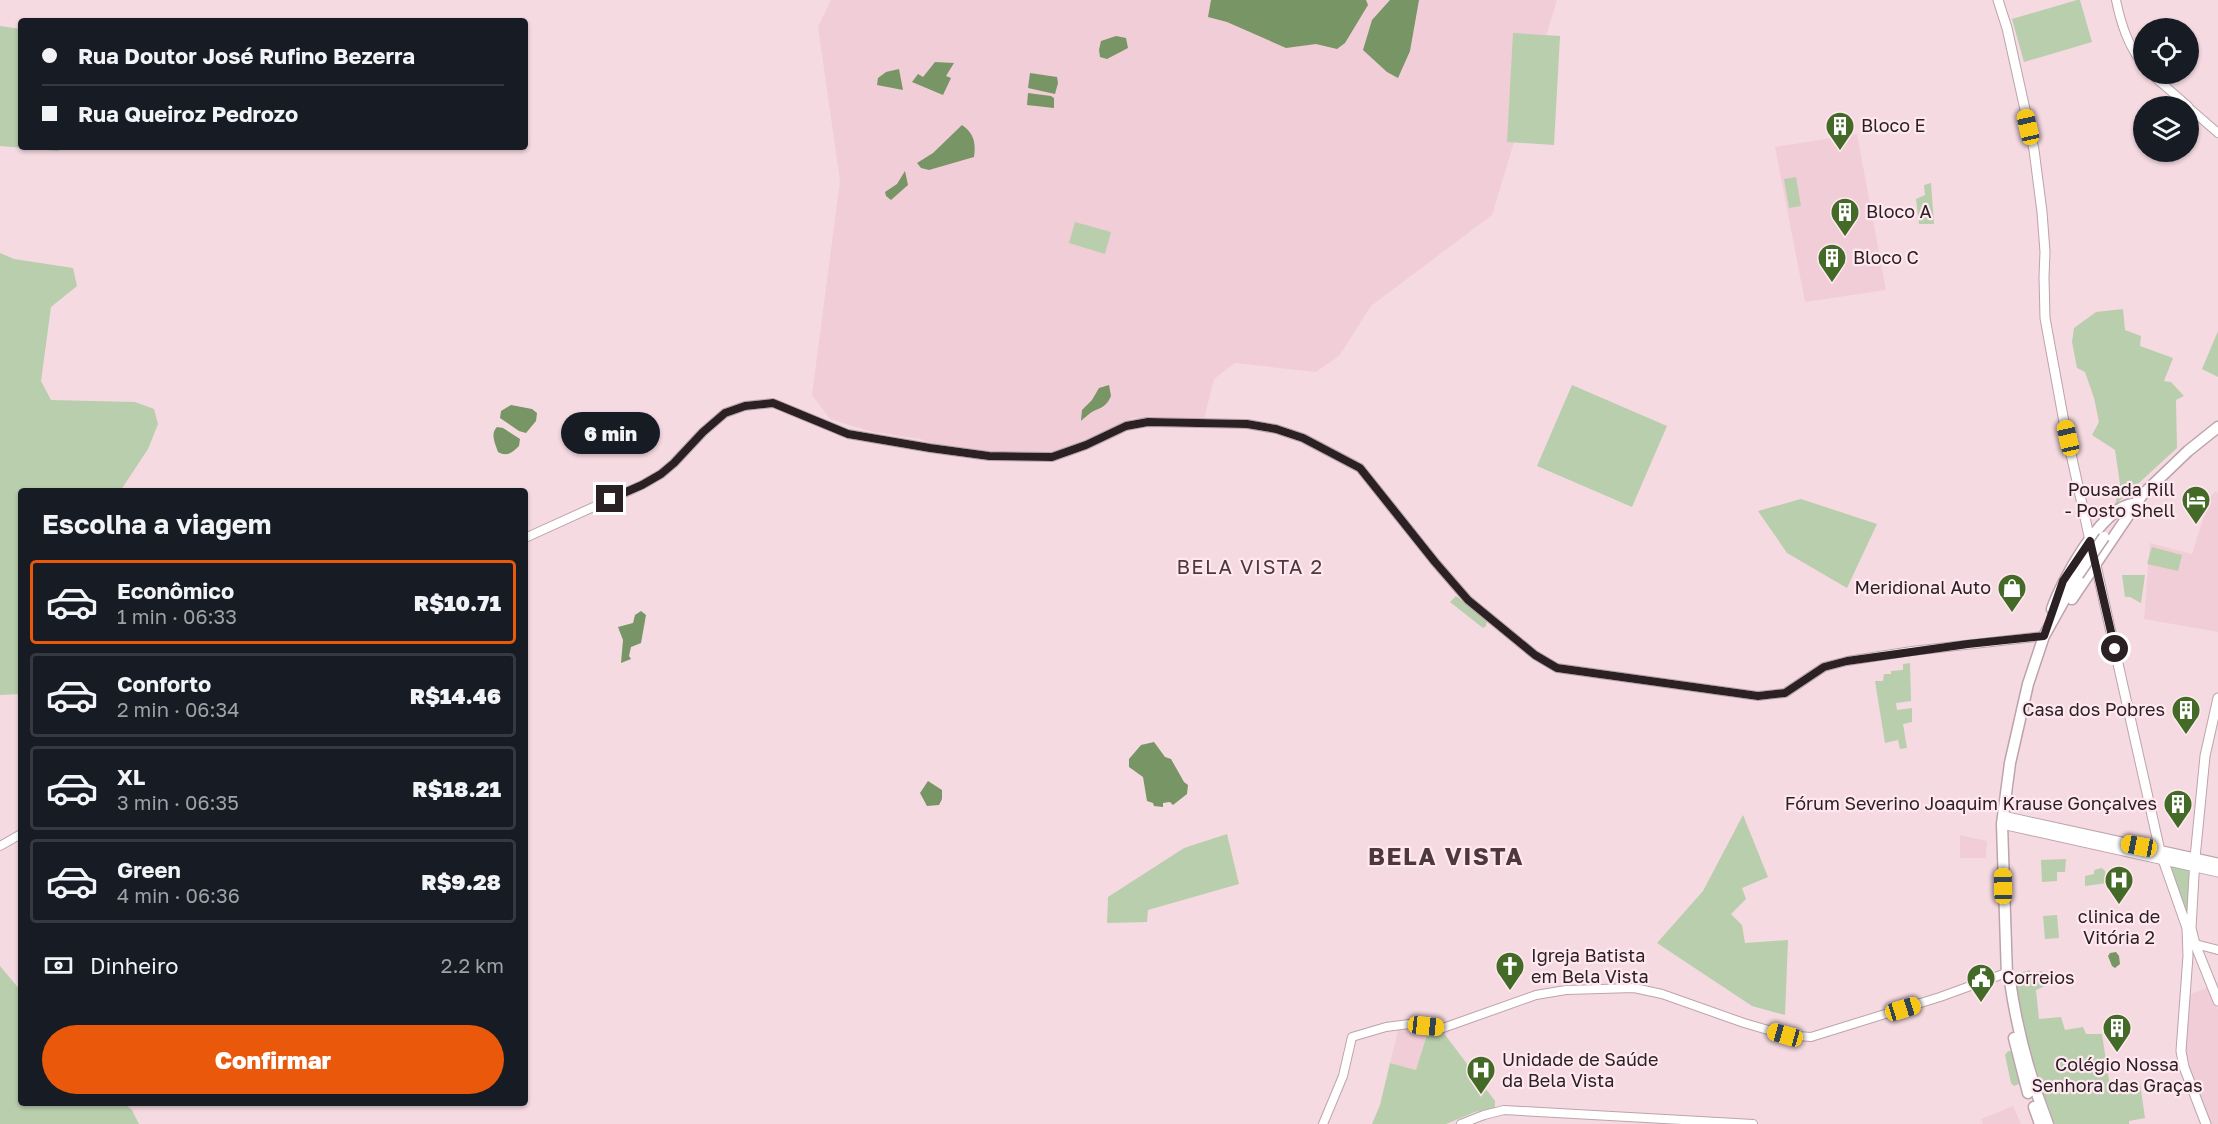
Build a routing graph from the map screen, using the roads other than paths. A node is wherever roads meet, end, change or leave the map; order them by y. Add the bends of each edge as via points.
1 (1998, 0) edge
2 (2116, 0) edge
3 (2133, 49) edge
4 (2163, 84) edge
5 (2177, 96) edge
6 (2199, 117) edge
7 (2218, 133) edge
8 (2218, 427) edge
9 (2142, 495) junction
10 (2132, 504) junction
11 (528, 537) edge
12 (2090, 541) junction
13 (2096, 562) junction
14 (2046, 631) junction
15 (2218, 698) edge
16 (2002, 820) junction
17 (18, 836) edge
18 (0, 846) edge
19 (2160, 850) junction
20 (2163, 861) junction
21 (2194, 863) junction
22 (2218, 863) edge
23 (2218, 872) edge
24 (2189, 928) junction
25 (2192, 945) junction
26 (2218, 950) edge
27 (2199, 955) junction
28 (2188, 956) junction
29 (2006, 975) junction
30 (2218, 1001) edge
31 (1323, 1124) edge
32 (1461, 1124) edge
33 (1753, 1124) edge
34 (2040, 1124) edge
35 (2048, 1124) edge
36 (2206, 1124) edge

1 - 12 main road via 2034,150 2043,222 2045,318
2 - 3 street
4 - 5 street
6 - 7 street
8 - 9 main road
9 - 10 main road
9 - 13 main road
10 - 12 main road via 2110,515
10 - 14 main road, bridge via 2078,575
11 - 14 street via 661,474 725,413 745,406 773,403 848,434 989,456 1052,457 1126,426 1148,422 1247,424 1303,438 1360,468 1468,600 1535,655 1557,668 1758,696 1785,693 1824,667 1847,661
12 - 13 main road
12 - 14 main road via 2063,581
13 - 14 main road
13 - 19 main road
14 - 16 main road via 2015,732
15 - 21 main road via 2205,756
16 - 19 main road
16 - 20 main road
16 - 29 main road
17 - 18 street
19 - 20 main road
19 - 21 main road
20 - 21 main road
20 - 24 main road
21 - 22 main road
21 - 23 main road
21 - 24 main road
24 - 25 main road
25 - 26 street
25 - 27 main road
25 - 28 main road
27 - 28 main road
27 - 30 main road
28 - 36 main road via 2181,1051
29 - 31 street via 1811,1037 1785,1035 1634,988 1536,995 1443,1028 1409,1024 1386,1027 1352,1036 1343,1076
29 - 34 main road via 2004,983 2015,1044
29 - 35 main road via 2035,1092
32 - 33 street via 1504,1110

